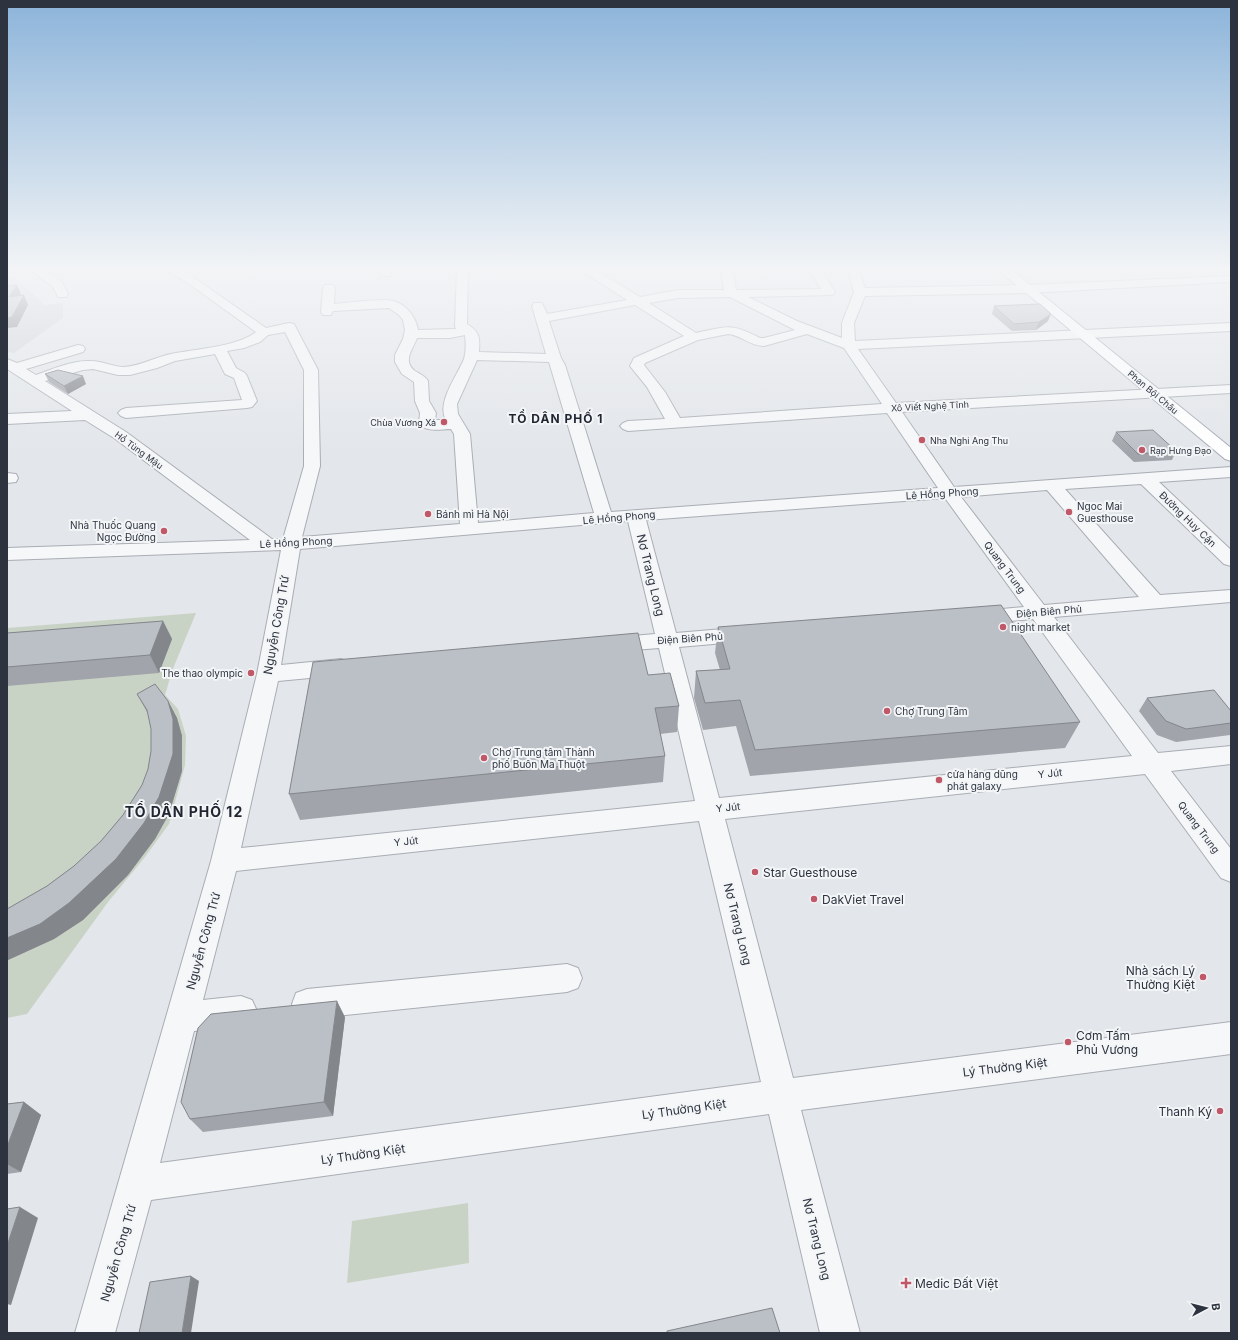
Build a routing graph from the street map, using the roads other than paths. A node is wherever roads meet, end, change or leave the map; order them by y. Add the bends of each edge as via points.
1 (261, 330) edge
2 (276, 330) edge
3 (290, 330) edge
4 (411, 330) edge
5 (469, 330) joint
6 (545, 330) edge
7 (682, 330) edge
8 (808, 330) joint
9 (848, 330) edge
10 (1077, 330) edge
11 (1184, 330) edge
12 (264, 332) junction
13 (411, 334) junction
14 (1084, 335) junction
15 (694, 337) junction
16 (849, 345) junction
17 (78, 348) dead end
18 (220, 350) junction
19 (471, 356) junction
20 (554, 358) junction
21 (11, 365) edge
22 (34, 380) junction
23 (1231, 389) edge
24 (1154, 393) junction
25 (890, 408) junction
26 (126, 413) dead end
27 (88, 415) junction
28 (7, 419) edge
29 (674, 422) junction
30 (456, 424) junction
31 (628, 426) dead end
32 (1231, 456) edge
33 (1231, 472) edge
34 (1145, 478) junction
35 (1052, 485) junction
36 (949, 492) junction
37 (636, 515) junction
38 (604, 518) junction
39 (469, 529) junction
40 (279, 544) junction
41 (7, 554) edge
42 (1231, 560) edge
43 (1231, 596) edge
44 (1155, 602) junction
45 (1039, 612) junction
46 (960, 618) edge
47 (762, 633) edge
48 (667, 640) junction
49 (589, 646) edge
50 (362, 666) edge
51 (268, 674) junction
52 (1231, 755) edge
53 (1151, 763) junction
54 (710, 809) junction
55 (225, 861) junction
56 (1231, 870) edge
57 (567, 978) dead end
58 (182, 1017) junction
59 (1231, 1038) edge
60 (781, 1096) junction
61 (137, 1184) junction
62 (95, 1333) edge
63 (840, 1333) edge

1 - 12 street
2 - 12 street, Nguyễn Công Trứ
3 - 40 street, Nguyễn Công Trứ via 312,370 312,466
4 - 13 street
5 - 13 street via 450,334
5 - 19 street via 473,344
6 - 20 street
7 - 15 street
8 - 15 street via 764,342 758,342 734,330
8 - 16 street
9 - 16 street
10 - 14 main road, Phan Bội Châu
11 - 14 street
12 - 18 street via 255,339
13 - 30 street via 402,354 402,362 410,375 421,381 422,401 428,413 427,423
14 - 16 street
14 - 24 main road, Phan Bội Châu
15 - 29 street via 637,363 663,400
16 - 25 street, Quang Trung
17 - 21 street
18 - 22 street via 171,358 119,371 91,365 76,367
18 - 26 street via 230,371 240,376 250,401 247,404
19 - 20 street
19 - 30 street via 450,404 450,414
20 - 38 street
21 - 22 street, Hồ Tùng Mậu
22 - 27 street, Hồ Tùng Mậu
23 - 24 street, Xô Viết Nghệ Tĩnh
24 - 25 street, Xô Viết Nghệ Tĩnh
24 - 32 main road, Phan Bội Châu
25 - 29 street, Xô Viết Nghệ Tĩnh
25 - 36 street, Quang Trung
27 - 28 street
27 - 40 street, Hồ Tùng Mậu
29 - 31 street, Xô Viết Nghệ Tĩnh
30 - 39 street via 462,434
33 - 34 street, Lê Hồng Phong
34 - 35 street, Lê Hồng Phong
34 - 42 street, Đường Huy Cận
35 - 36 street, Lê Hồng Phong
35 - 44 street
36 - 37 street, Lê Hồng Phong
36 - 45 street, Quang Trung
37 - 38 street, Lê Hồng Phong
37 - 48 street, Nơ Trang Long
38 - 39 street, Lê Hồng Phong
39 - 40 street, Lê Hồng Phong
40 - 41 street, Lê Hồng Phong
40 - 51 street, Nguyễn Công Trứ
43 - 44 street, Điện Biên Phủ
44 - 45 street, Điện Biên Phủ
45 - 46 street, Điện Biên Phủ
45 - 53 street, Quang Trung
47 - 48 street, Điện Biên Phủ
48 - 49 street, Điện Biên Phủ
48 - 54 street, Nơ Trang Long
50 - 51 street
51 - 55 street, Nguyễn Công Trứ
52 - 53 street, Y Jút
53 - 54 street, Y Jút
53 - 56 street, Quang Trung
54 - 55 street, Y Jút
54 - 60 street, Nơ Trang Long
55 - 58 street, Nguyễn Công Trứ
57 - 58 street
58 - 61 street, Nguyễn Công Trứ
59 - 60 street, Lý Thường Kiệt
60 - 61 street, Lý Thường Kiệt
60 - 63 street, Nơ Trang Long
61 - 62 street, Nguyễn Công Trứ

